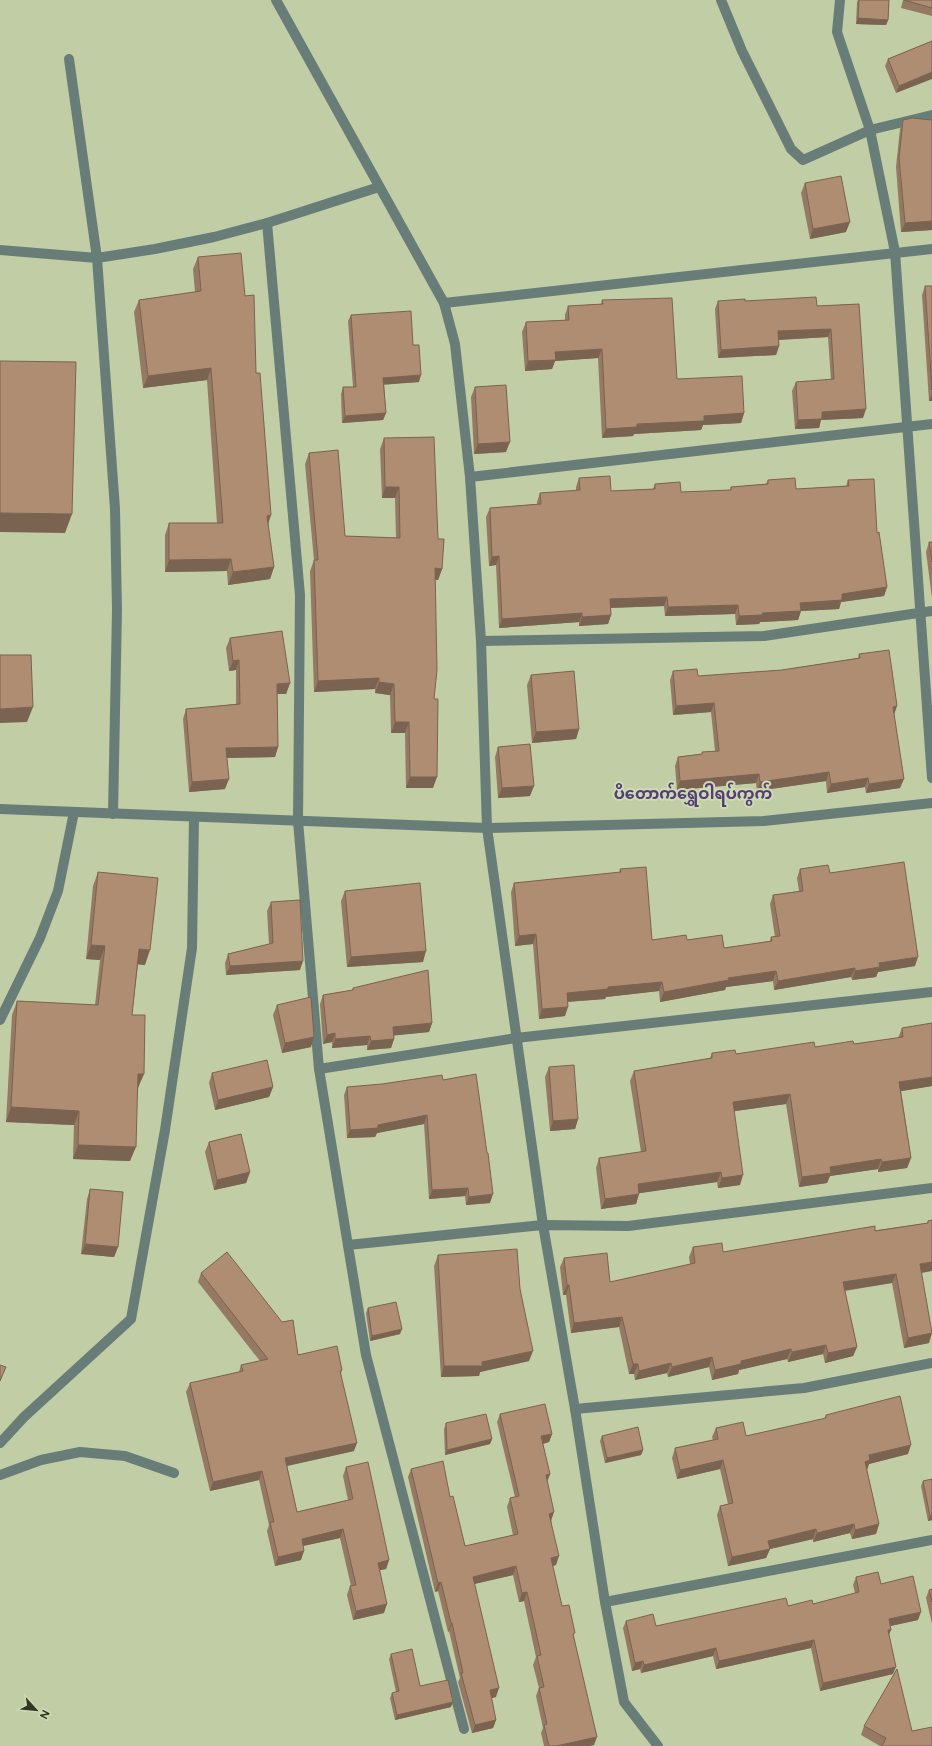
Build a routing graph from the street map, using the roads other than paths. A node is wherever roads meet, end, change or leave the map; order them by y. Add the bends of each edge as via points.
1 (276, 0) edge
2 (721, 0) edge
3 (840, 0) edge
4 (69, 58) dead end
5 (932, 115) edge
6 (870, 130) junction
7 (379, 187) junction
8 (267, 223) junction
9 (932, 249) edge
10 (0, 250) edge
11 (895, 252) junction
12 (97, 258) junction
13 (444, 303) junction
14 (932, 424) edge
15 (907, 426) junction
16 (470, 477) junction
17 (932, 611) edge
18 (920, 612) junction
19 (481, 641) junction
20 (932, 778) edge
21 (932, 803) edge
22 (0, 810) edge
23 (74, 812) junction
24 (113, 814) junction
25 (194, 817) junction
26 (298, 821) junction
27 (487, 828) junction
28 (932, 992) edge
29 (0, 1020) edge
30 (516, 1038) junction
31 (319, 1069) junction
32 (932, 1188) edge
33 (543, 1225) junction
34 (348, 1245) junction
35 (932, 1364) edge
36 (575, 1408) junction
37 (0, 1443) edge
38 (174, 1473) dead end
39 (0, 1475) edge
40 (932, 1540) edge
41 (605, 1602) junction
42 (464, 1729) dead end
43 (658, 1746) edge

1 - 7 street
2 - 6 street via 742,51 791,149 803,160
3 - 6 street via 838,32
4 - 12 street
5 - 6 street
6 - 11 street
7 - 8 street
7 - 13 street
8 - 12 street via 214,237
8 - 26 street via 300,596
9 - 11 street
10 - 12 street
11 - 13 street
11 - 15 street
12 - 24 street via 116,509
13 - 16 street via 455,344
14 - 15 street
15 - 16 street
15 - 18 street
16 - 19 street
17 - 18 street
18 - 19 street via 764,636
18 - 20 street
19 - 27 street
21 - 27 street via 764,821
22 - 23 street
23 - 24 street
23 - 29 street via 58,891 40,938
24 - 25 street
25 - 26 street
25 - 37 street via 192,948 166,1130 131,1319 24,1417
26 - 27 street
26 - 31 street
27 - 30 street
28 - 30 street
30 - 31 street
30 - 33 street
31 - 34 street
32 - 33 street via 628,1226
33 - 34 street
33 - 36 street
34 - 42 street via 366,1355
35 - 36 street via 804,1388
36 - 41 street
38 - 39 street via 125,1456 80,1452 41,1460
40 - 41 street
41 - 43 street via 624,1702

